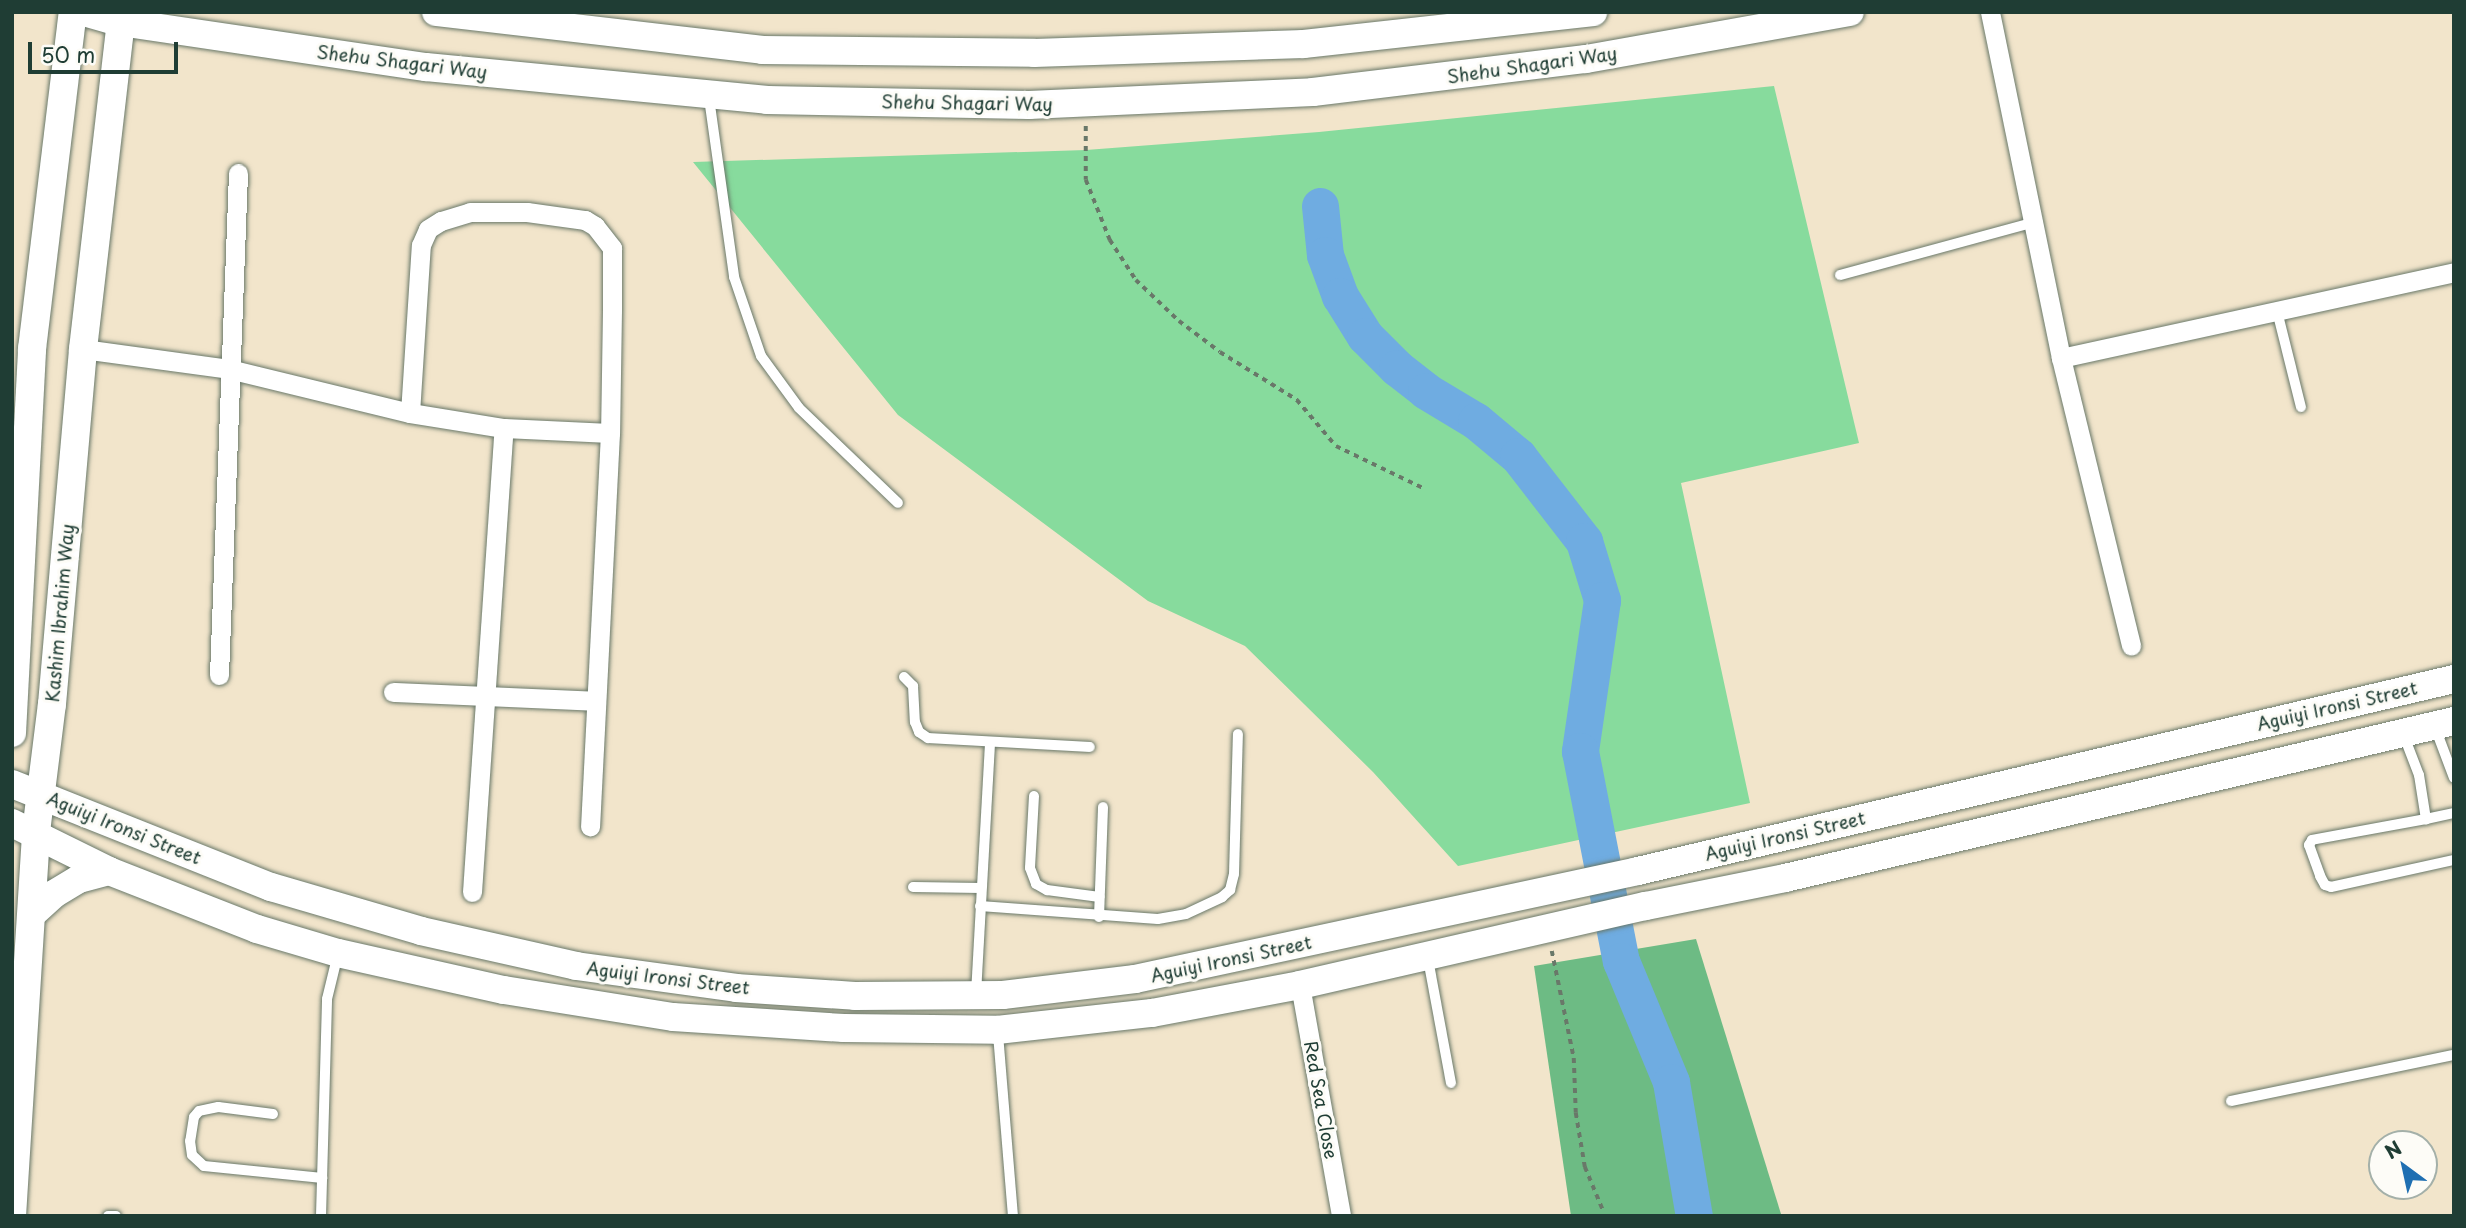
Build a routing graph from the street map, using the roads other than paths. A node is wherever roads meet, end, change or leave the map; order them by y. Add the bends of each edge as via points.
1 (73, 12) edge
2 (84, 12) edge
3 (436, 12) edge
4 (1593, 12) edge
5 (1850, 12) edge
6 (1990, 12) edge
7 (121, 17) edge
8 (709, 94) junction
9 (237, 173) dead end
10 (2031, 223) junction
11 (2454, 272) edge
12 (1840, 275) dead end
13 (2277, 311) junction
14 (83, 349) junction
15 (2061, 358) junction
16 (229, 369) junction
17 (2301, 407) dead end
18 (410, 413) junction
19 (504, 428) junction
20 (610, 433) junction
21 (898, 503) dead end
22 (2131, 646) dead end
23 (15, 670) edge
24 (219, 675) dead end
25 (904, 677) dead end
26 (2454, 679) edge
27 (393, 692) dead end
28 (485, 698) junction
29 (596, 701) junction
30 (52, 704) junction
31 (2444, 723) edge
32 (2402, 732) junction
33 (12, 733) edge
34 (1238, 734) dead end
35 (990, 743) junction
36 (1090, 747) dead end
37 (2454, 778) edge
38 (12, 783) edge
39 (42, 795) junction
40 (1034, 796) dead end
41 (1103, 807) dead end
42 (2454, 813) edge
43 (2426, 819) junction
44 (590, 827) dead end
45 (24, 828) edge
46 (125, 830) junction
47 (2454, 860) edge
48 (109, 871) junction
49 (913, 887) dead end
50 (981, 888) junction
51 (472, 892) dead end
52 (1100, 897) junction
53 (980, 906) junction
54 (32, 914) junction
55 (1099, 917) junction
56 (338, 953) junction
57 (1427, 956) junction
58 (1300, 985) junction
59 (976, 995) junction
60 (998, 1030) junction
61 (2454, 1055) edge
62 (1451, 1083) dead end
63 (2231, 1101) dead end
64 (273, 1114) dead end
65 (322, 1178) junction
66 (12, 1216) edge
67 (108, 1216) edge
68 (116, 1216) edge
69 (321, 1216) edge
70 (1013, 1216) edge
71 (1341, 1216) edge

1 - 23 main road via 32,349
2 - 7 main road, Shehu Shagari Way
3 - 4 main road via 762,50 1034,53 1304,44
5 - 8 main road, Shehu Shagari Way via 1586,59 1327,91 1029,105 767,100
6 - 10 street
7 - 8 main road, Shehu Shagari Way via 426,67
7 - 14 main road, Kashim Ibrahim Way
8 - 21 lane via 734,277 761,356 799,408
9 - 16 street
10 - 12 lane
10 - 15 street
11 - 13 street
13 - 15 street
13 - 17 lane
14 - 16 street
14 - 30 main road, Kashim Ibrahim Way
15 - 22 street
16 - 18 street
16 - 24 street
18 - 19 street
18 - 20 street via 421,245 428,229 470,212 527,212 585,220 612,248
19 - 20 street
19 - 28 street
20 - 29 street
23 - 33 main road
25 - 35 lane via 913,686 919,732 928,738
26 - 59 main road, Aguiyi Ironsi Street via 1557,889 1135,979
27 - 28 street
28 - 29 street
28 - 51 street
29 - 44 street
30 - 39 main road, Kashim Ibrahim Way
30 - 46 main road via 56,760 67,784 82,803
31 - 32 main road, Aguiyi Ironsi Street
31 - 37 lane
32 - 43 lane via 2418,775
32 - 57 main road, Aguiyi Ironsi Street via 1784,878
34 - 55 lane via 1230,890 1186,914 1158,919
35 - 36 lane
35 - 50 lane
38 - 39 main road, Aguiyi Ironsi Street
39 - 45 main road, Kashim Ibrahim Way
39 - 46 main road, Aguiyi Ironsi Street
40 - 52 lane via 1030,868 1035,884 1046,890
41 - 52 lane
42 - 43 lane
43 - 47 lane via 2312,840 2309,845 2325,885
45 - 48 main road, Aguiyi Ironsi Street
45 - 54 main road, Kashim Ibrahim Way
46 - 59 main road, Aguiyi Ironsi Street via 271,887 421,931 576,966 736,988 855,996
48 - 54 main road via 79,879
48 - 56 main road, Aguiyi Ironsi Street via 257,929
49 - 50 lane
50 - 53 lane
52 - 55 lane
53 - 55 lane
53 - 59 lane
54 - 66 main road, Kashim Ibrahim Way
56 - 60 main road, Aguiyi Ironsi Street via 504,990 673,1017 844,1028
56 - 65 lane via 327,999
57 - 58 main road, Aguiyi Ironsi Street
57 - 62 lane
58 - 60 main road, Aguiyi Ironsi Street via 1152,1013
58 - 71 street, Red Sea Close
60 - 70 lane
61 - 63 lane
64 - 65 lane via 218,1107 199,1111 190,1142 192,1155 204,1166
65 - 69 lane
67 - 68 lane

